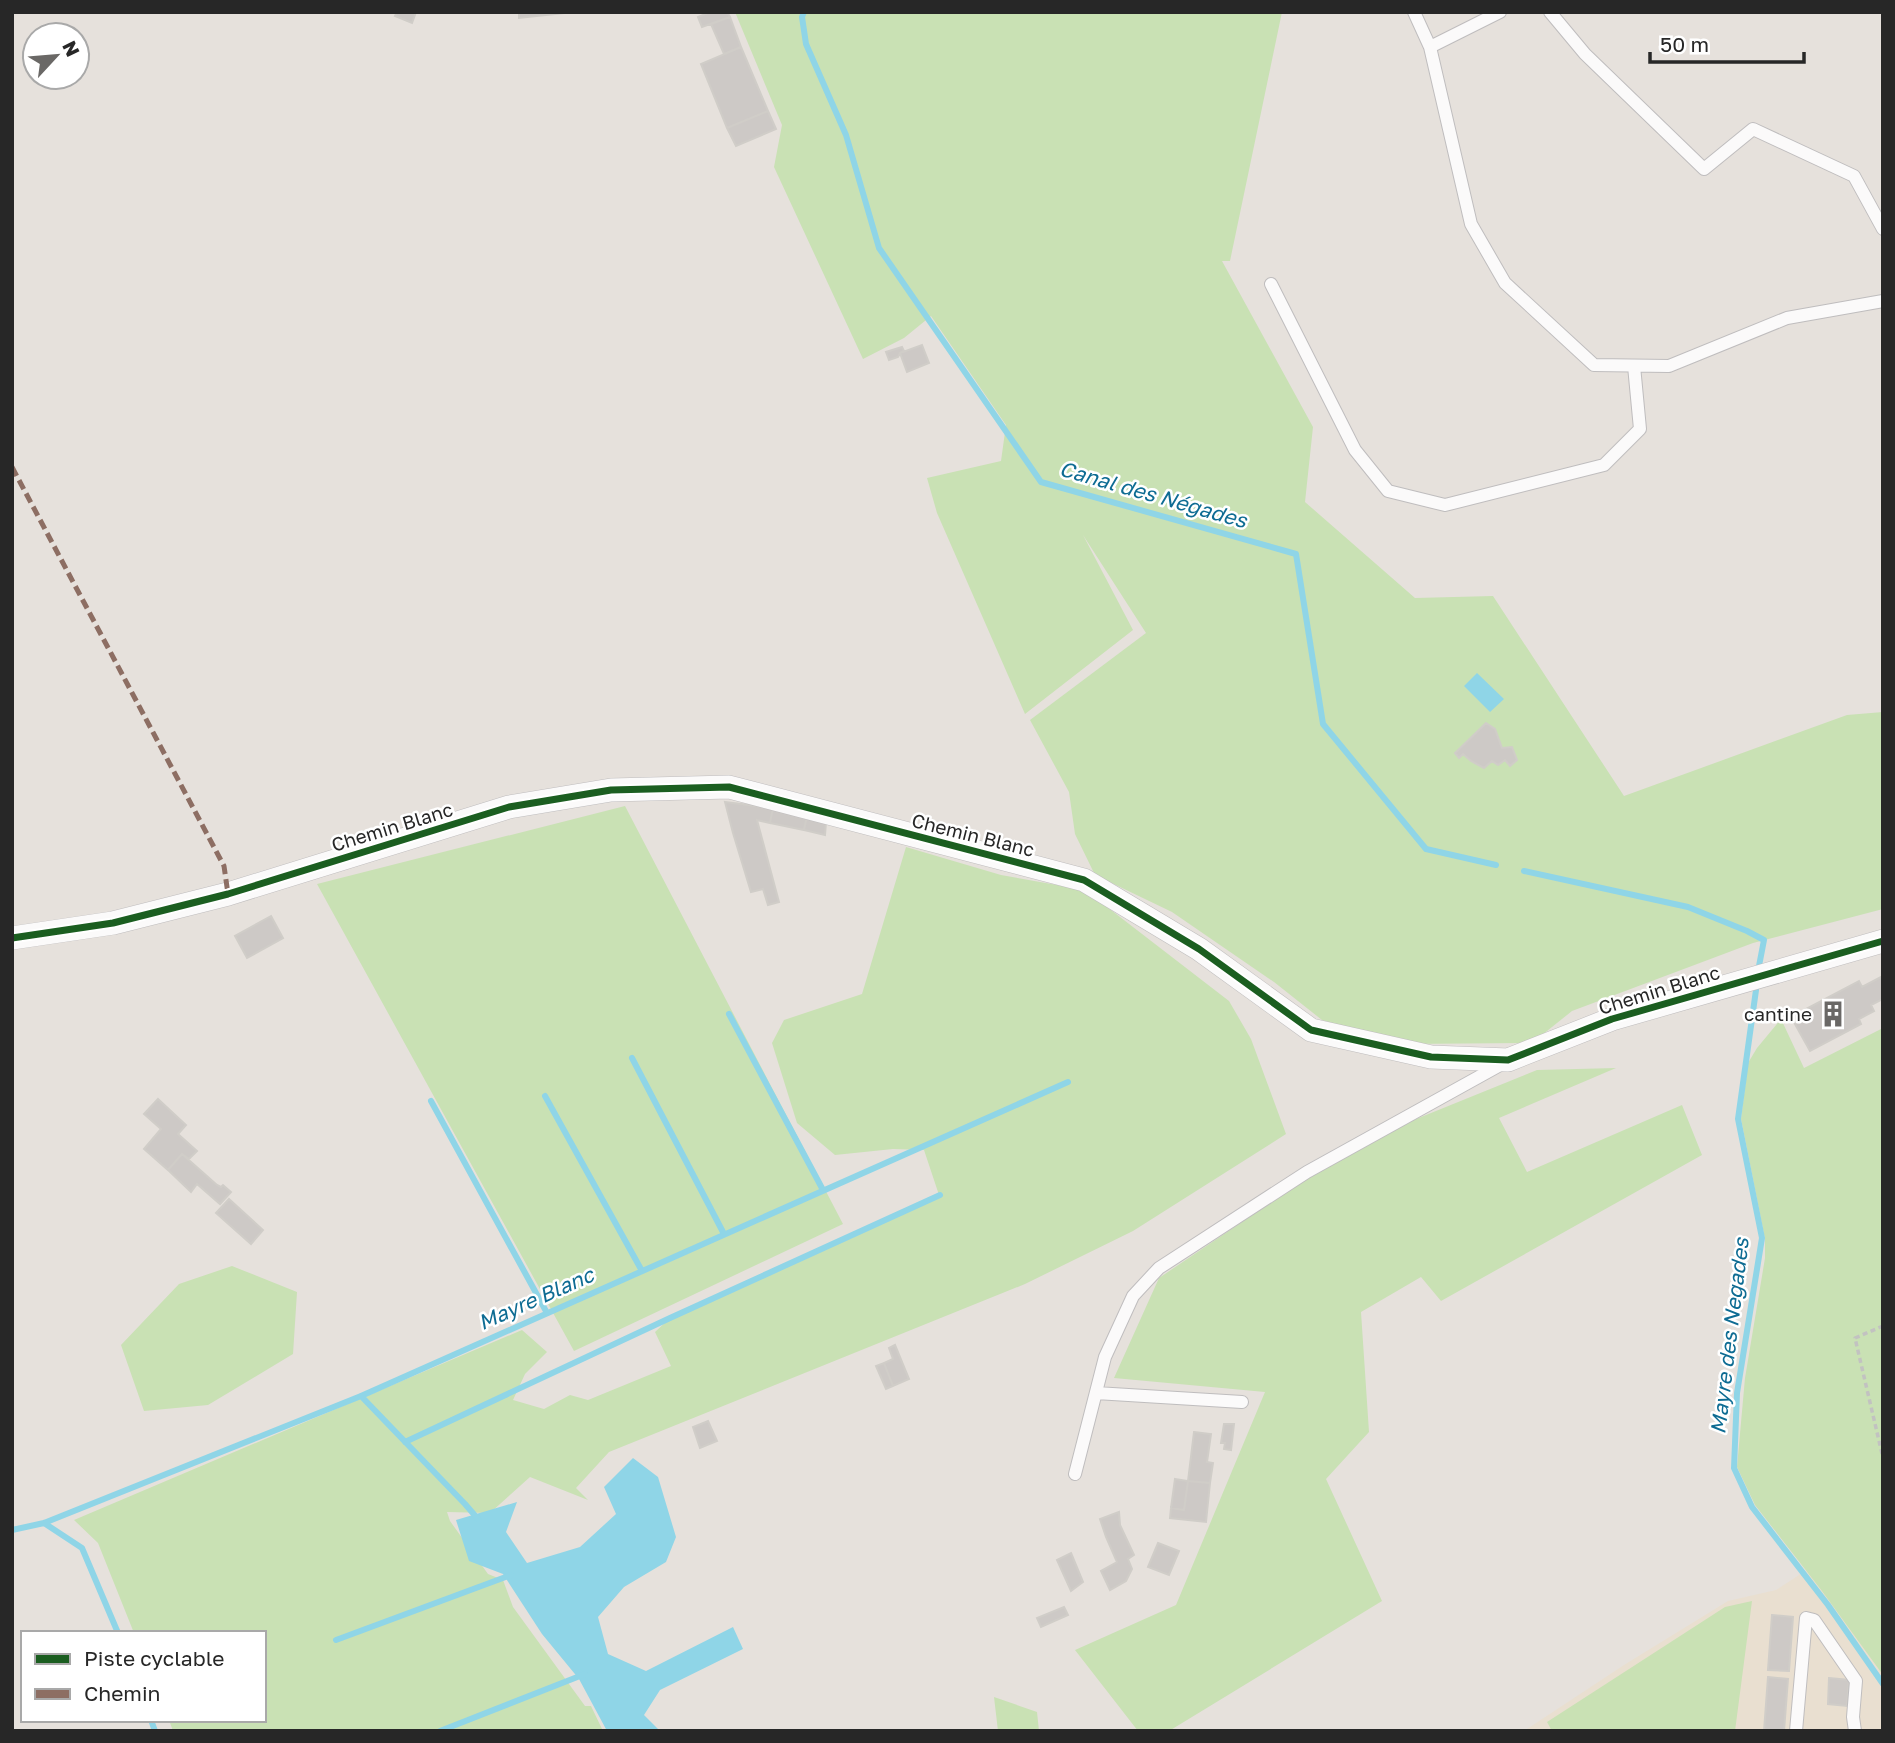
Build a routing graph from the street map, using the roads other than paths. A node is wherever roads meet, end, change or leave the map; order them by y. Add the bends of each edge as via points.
1 (1414, 12) edge
2 (1500, 12) edge
3 (1550, 12) edge
4 (1430, 47) junction
5 (1883, 229) edge
6 (1271, 284) dead end
7 (1883, 301) edge
8 (1634, 366) junction
9 (12, 938) edge
10 (1883, 940) edge
11 (1508, 1060) junction
12 (1096, 1393) junction
13 (1242, 1402) dead end
14 (1075, 1474) dead end
15 (1796, 1731) edge
16 (1855, 1731) edge

1 - 4 lane
2 - 4 lane
3 - 5 lane via 1586,54 1704,169 1753,129 1854,176
4 - 8 lane via 1471,224 1505,283 1594,365
6 - 8 lane via 1355,450 1388,491 1445,505 1604,465 1640,429
7 - 8 lane via 1787,318 1669,366
9 - 11 street, Chemin Blanc via 113,923 228,894 509,807 611,790 729,787 1084,880 1199,949 1311,1030 1431,1057
10 - 11 street, Chemin Blanc via 1612,1019
11 - 12 lane via 1307,1172 1159,1268 1133,1296 1105,1357
12 - 13 lane
12 - 14 lane
15 - 16 lane via 1806,1618 1814,1620 1856,1681

